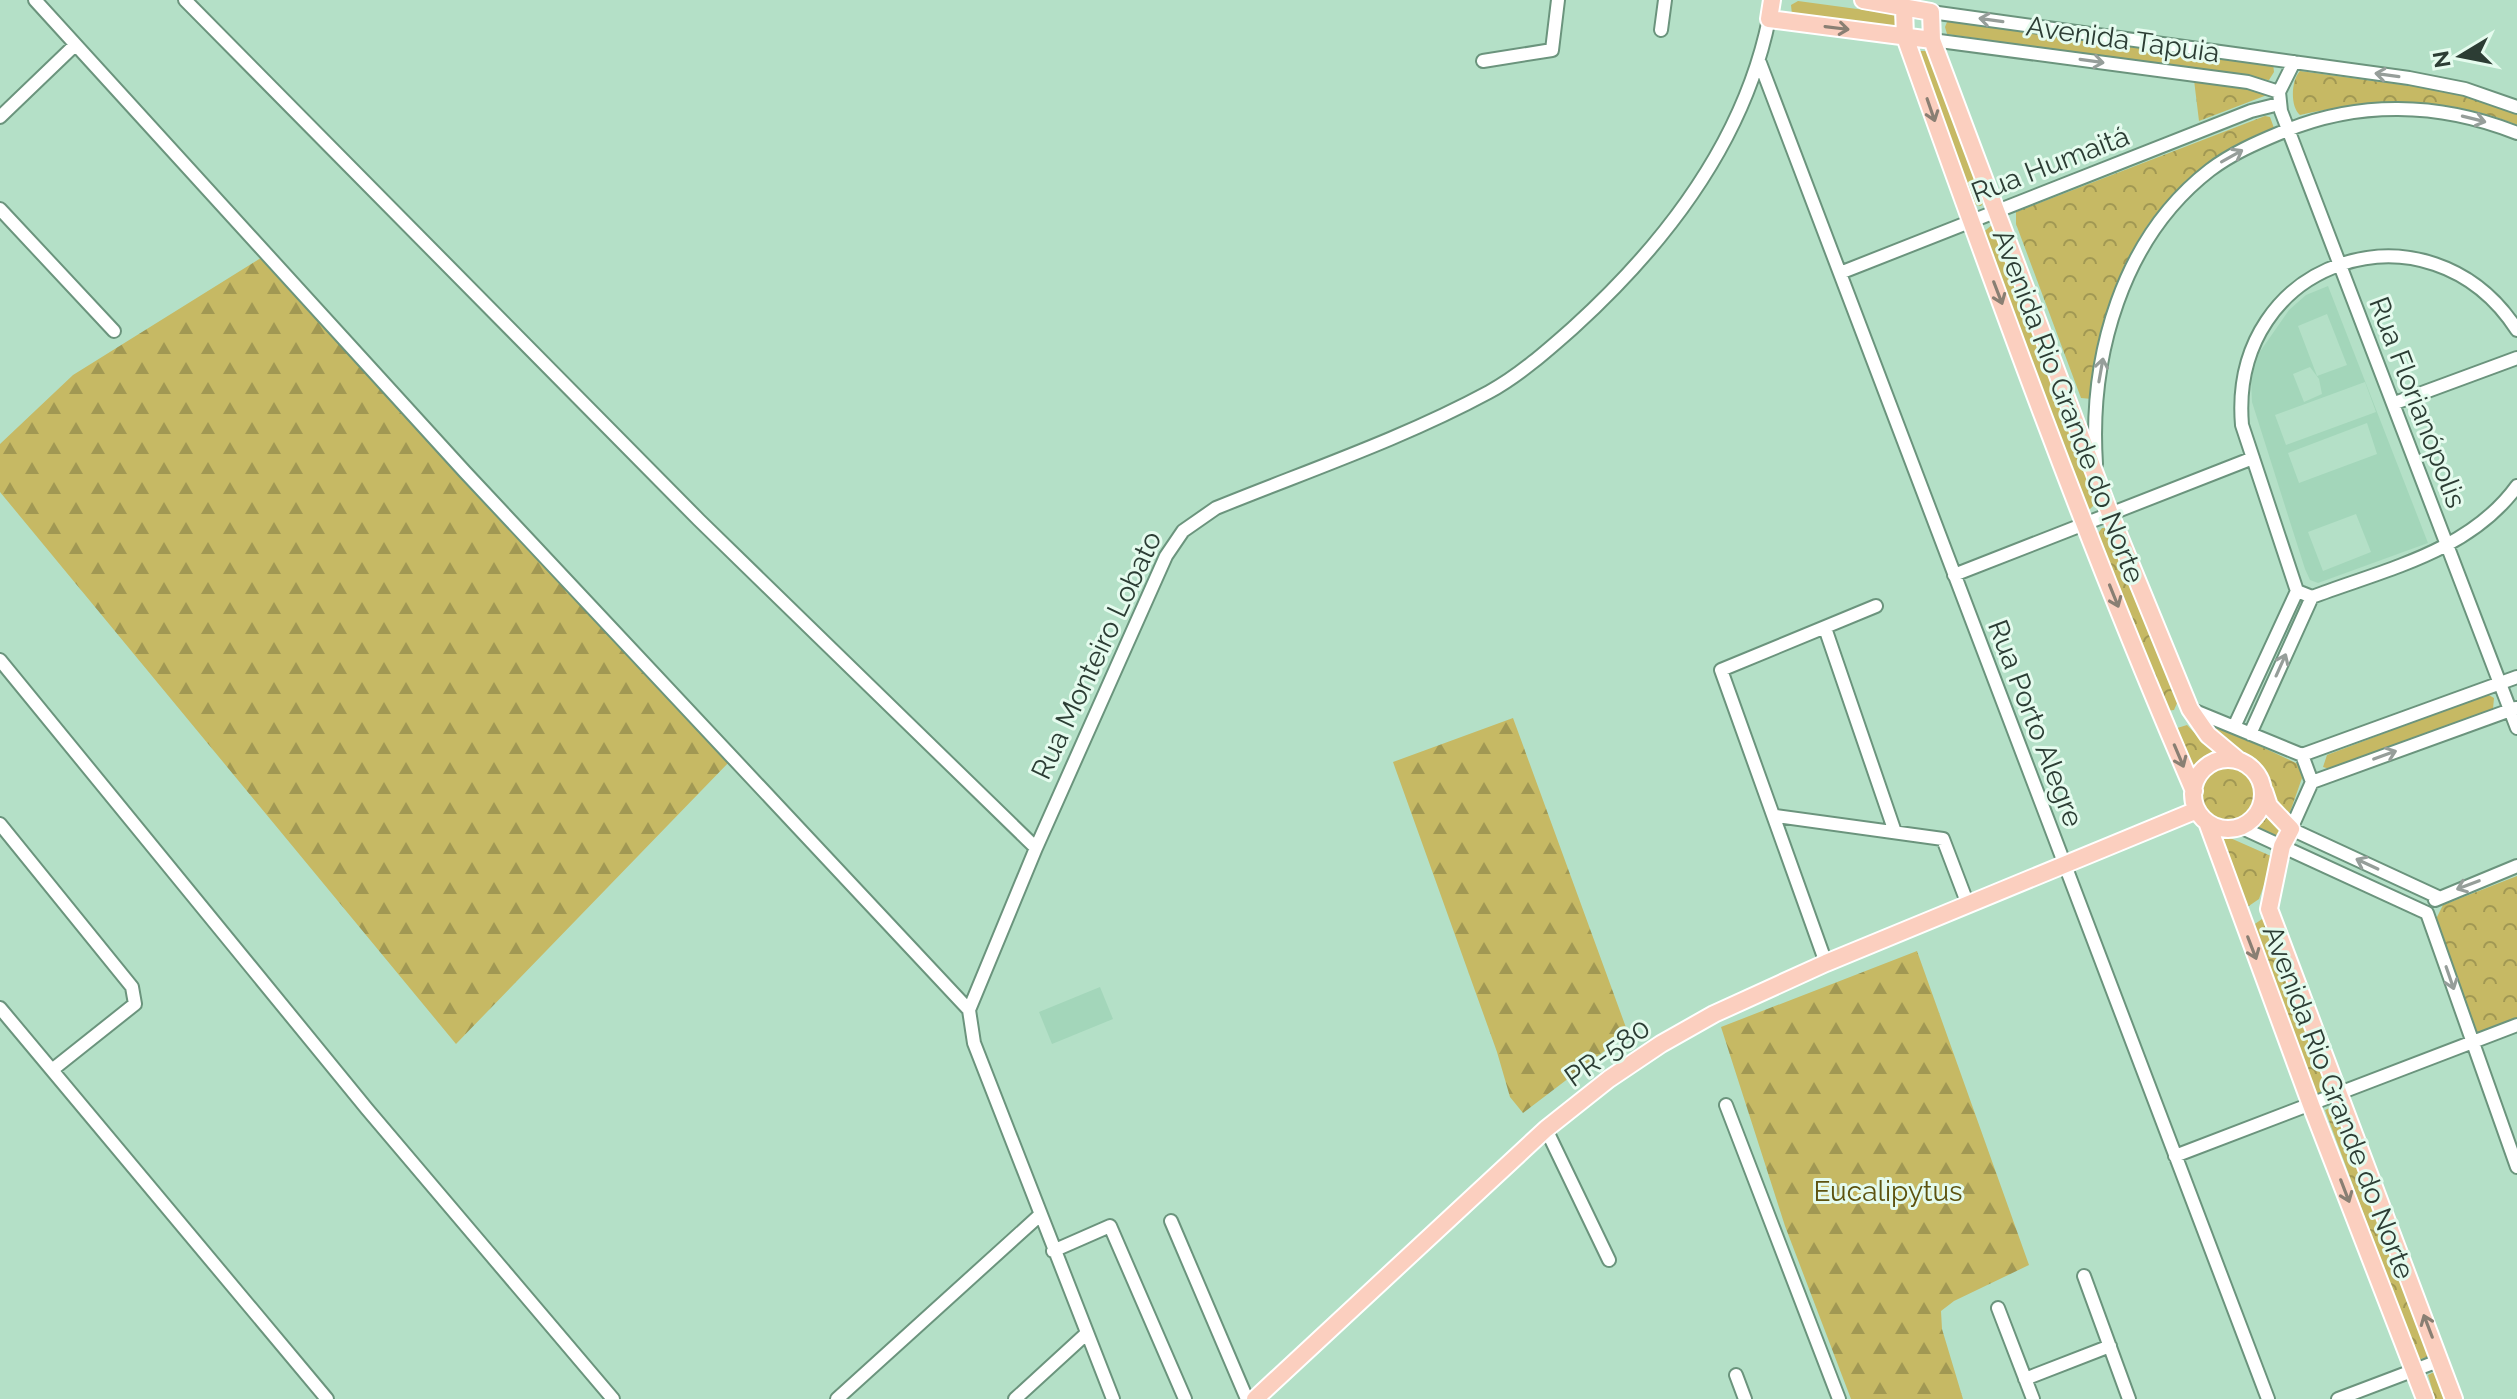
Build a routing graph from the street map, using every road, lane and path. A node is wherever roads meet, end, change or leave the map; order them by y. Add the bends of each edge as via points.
1 (35, 0) edge
2 (185, 0) edge
3 (1558, 0) edge
4 (1665, 0) edge
5 (1772, 0) edge
6 (1863, 0) edge
7 (1904, 8) junction
8 (1931, 12) junction
9 (1769, 19) junction
10 (1661, 30) dead end
11 (1905, 37) junction
12 (1932, 40) junction
13 (75, 45) junction
14 (1483, 61) dead end
15 (2294, 62) junction
16 (1760, 63) junction
17 (2279, 98) junction
18 (2517, 107) edge
19 (0, 117) edge
20 (2288, 130) junction
21 (2517, 133) edge
22 (0, 209) edge
23 (1997, 210) junction
24 (1970, 220) junction
25 (2340, 264) junction
26 (1840, 273) junction
27 (2517, 330) edge
28 (114, 331) dead end
29 (2517, 358) edge
30 (2395, 403) junction
31 (2253, 458) junction
32 (2096, 476) junction
33 (2517, 486) edge
34 (2110, 514) junction
35 (2085, 523) junction
36 (2447, 547) junction
37 (1954, 575) junction
38 (2297, 591) junction
39 (2312, 597) junction
40 (1876, 606) dead end
41 (1825, 628) junction
42 (0, 660) edge
43 (2517, 677) edge
44 (2501, 683) junction
45 (2190, 709) junction
46 (2514, 709) edge
47 (2164, 722) junction
48 (2234, 727) junction
49 (2517, 728) edge
50 (2250, 734) junction
51 (2302, 755) junction
52 (2238, 760) junction
53 (2312, 782) junction
54 (2262, 786) junction
55 (2194, 791) junction
56 (1776, 816) junction
57 (2202, 816) junction
58 (0, 824) edge
59 (2240, 827) junction
60 (2291, 829) junction
61 (1895, 832) junction
62 (2282, 846) junction
63 (1036, 848) junction
64 (2064, 865) junction
65 (2517, 866) edge
66 (2438, 897) junction
67 (1967, 902) junction
68 (2269, 909) junction
69 (2427, 913) junction
70 (2241, 919) junction
71 (1826, 963) junction
72 (0, 1008) edge
73 (969, 1010) junction
74 (2517, 1025) edge
75 (2472, 1042) junction
76 (52, 1070) junction
77 (2340, 1093) junction
78 (1726, 1105) dead end
79 (2311, 1105) junction
80 (1546, 1129) junction
81 (2175, 1156) junction
82 (2517, 1167) edge
83 (1040, 1215) junction
84 (1171, 1221) dead end
85 (1053, 1251) junction
86 (1609, 1260) dead end
87 (2084, 1276) dead end
88 (1998, 1308) dead end
89 (1086, 1334) junction
90 (2110, 1346) junction
91 (2441, 1360) junction
92 (2414, 1371) junction
93 (1736, 1375) dead end
94 (2025, 1379) junction
95 (327, 1399) edge
96 (613, 1399) edge
97 (837, 1399) edge
98 (1015, 1399) edge
99 (1113, 1399) edge
100 (1185, 1399) edge
101 (1247, 1399) edge
102 (1255, 1399) edge
103 (1745, 1399) edge
104 (1839, 1399) edge
105 (2033, 1399) edge
106 (2129, 1399) edge
107 (2268, 1399) edge
108 (2338, 1399) edge
109 (2425, 1399) edge
110 (2454, 1399) edge

1 - 13 street
2 - 63 street via 699,520
3 - 14 street via 1552,50
4 - 10 street
5 - 9 main road, Rua Monteiro Lobato
6 - 7 main road, Avenida Tapuia
7 - 8 main road, Avenida Tapuia
7 - 11 main road, Avenida Rio Grande do Norte
8 - 12 main road, Avenida Rio Grande do Norte
15 -> 8 street, Avenida Tapuia
9 -> 11 main road, Avenida Tapuia
9 - 16 street, Rua Monteiro Lobato
11 - 12 main road, Avenida Tapuia
11 -> 24 main road, Avenida Rio Grande do Norte
12 -> 17 street, Avenida Tapuia via 2248,82
12 - 23 main road, Avenida Rio Grande do Norte
13 - 19 street
13 - 73 street via 454,461
15 - 17 street
18 -> 15 street, Avenida Tapuia via 2447,84
16 - 26 street, Rua Porto Alegre
16 - 63 street, Rua Monteiro Lobato via 1719,151 1684,205 1619,285 1554,345 1492,391 1216,508 1183,531 1166,556
17 - 20 street, Rua Florianópolis
17 - 23 street, Rua Humaitá
20 -> 21 street via 2334,115 2396,108 2468,117
20 - 25 street, Rua Florianópolis
32 -> 20 street via 2095,406 2106,343 2130,268 2177,200 2212,168
22 - 28 street
23 - 24 street, Rua Humaitá
23 - 32 main road, Avenida Rio Grande do Norte
24 - 26 street, Rua Humaitá
24 -> 35 main road, Avenida Rio Grande do Norte
25 - 27 street via 2402,258 2449,269 2492,300
25 - 30 street, Rua Florianópolis
25 - 31 street via 2281,299 2246,357 2239,399
26 - 37 street, Rua Porto Alegre
29 - 30 street
30 - 36 street, Rua Florianópolis
31 - 34 street
31 - 38 street
32 - 34 main road, Avenida Rio Grande do Norte
33 - 36 street via 2488,519
34 - 35 street
34 - 45 main road, Avenida Rio Grande do Norte
35 - 37 street
35 -> 47 main road, Avenida Rio Grande do Norte
36 - 39 street
36 - 44 street, Rua Florianópolis
37 - 64 street, Rua Porto Alegre
38 - 39 street
38 - 48 street
50 -> 39 street
40 - 41 street
41 - 56 street via 1721,670
41 - 61 street
42 - 96 street via 367,1109
43 - 44 street
44 - 46 street, Rua Florianópolis
44 - 51 street
45 - 47 main road
45 - 48 street
45 - 52 main road, Avenida Rio Grande do Norte via 2208,735
46 - 49 street, Rua Florianópolis
53 -> 46 street
47 -> 55 main road, Avenida Rio Grande do Norte
48 - 50 street
50 - 51 street
51 - 53 street
52 - 54 main road via 2254,770
52 - 55 main road via 2209,765
53 - 60 street
54 - 59 main road via 2261,806
54 - 60 main road via 2269,806
55 - 57 main road
56 - 61 street
56 - 71 street
57 - 59 main road via 2228,829
57 - 64 main road, PR-580
57 - 70 main road, Avenida Rio Grande do Norte
58 - 76 street via 136,997 135,1004
59 - 62 street
60 - 62 main road
66 -> 60 street
61 - 67 street via 1943,839
62 - 68 main road
62 - 69 street
63 - 73 street, Rua Monteiro Lobato
64 - 67 main road, PR-580 / PR-580
64 - 81 street, Rua Porto Alegre
65 -> 66 street
66 - 69 street
67 - 71 main road, PR-580 / PR-580
68 - 70 main road
68 - 77 main road, Avenida Rio Grande do Norte
69 -> 75 street
70 -> 79 main road, Avenida Rio Grande do Norte
71 - 80 main road, PR-580 / PR-580 via 1661,1044
72 - 76 street
73 - 83 street via 974,1043
74 - 75 street
75 - 77 street
75 - 82 street
76 - 95 street
77 - 79 street
91 -> 77 main road, Avenida Rio Grande do Norte
78 - 104 street
79 - 81 street
79 -> 92 main road, Avenida Rio Grande do Norte
80 - 86 street
80 - 102 main road, PR-580 / PR-580
81 - 107 street, Rua Porto Alegre
83 - 85 street
83 - 97 street
84 - 101 street
85 - 89 street
85 - 100 street via 1110,1226
87 - 90 street
88 - 94 street
89 - 98 street
89 - 99 street
90 - 94 street
90 - 106 street
91 - 92 street
91 - 110 main road, Avenida Rio Grande do Norte
92 - 108 street
92 - 109 main road, Avenida Rio Grande do Norte
93 - 103 street
94 - 105 street

